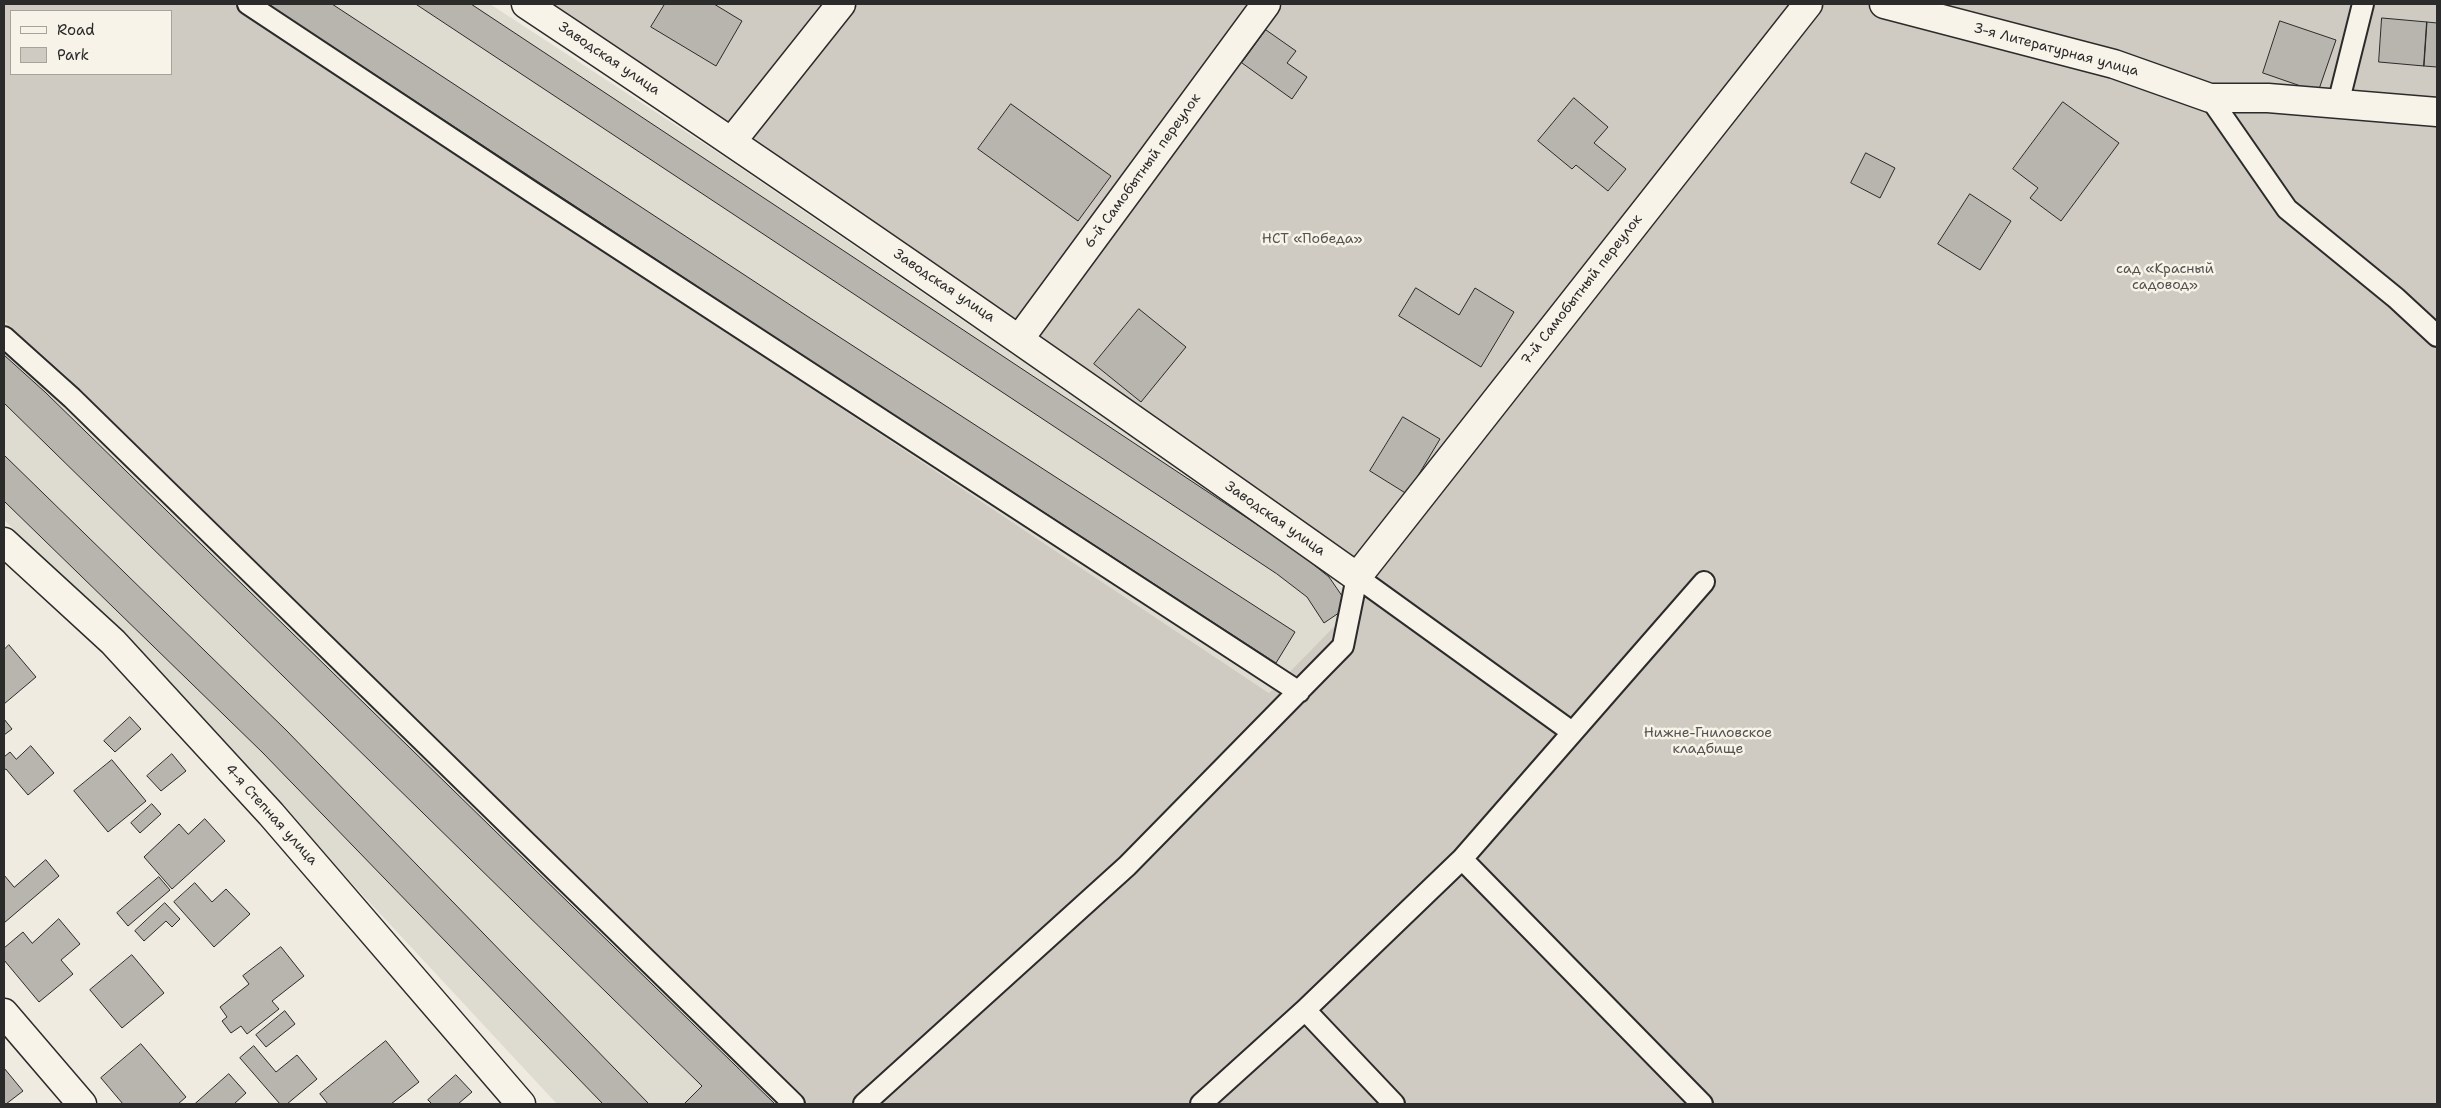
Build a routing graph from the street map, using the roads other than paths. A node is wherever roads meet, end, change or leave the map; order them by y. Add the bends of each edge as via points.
1 (248, 4) edge
2 (526, 4) edge
3 (841, 4) edge
4 (1266, 4) edge
5 (1808, 4) edge
6 (1884, 4) edge
7 (2363, 4) edge
8 (2210, 98) junction
9 (2338, 104) junction
10 (2437, 112) edge
11 (732, 141) junction
12 (2437, 336) edge
13 (4, 337) edge
14 (1020, 338) junction
15 (4, 542) edge
16 (1357, 577) junction
17 (1704, 582) dead end
18 (1298, 692) junction
19 (1572, 732) junction
20 (1462, 859) junction
21 (1305, 1010) junction
22 (4, 1013) edge
23 (82, 1104) edge
24 (521, 1104) edge
25 (794, 1104) edge
26 (864, 1104) edge
27 (1201, 1104) edge
28 (1394, 1104) edge
29 (1702, 1104) edge

1 - 18 lane
2 - 11 street, Заводская улица
3 - 11 street
4 - 14 street, 6-й Самобытный переулок
5 - 16 street, 7-й Самобытный переулок
6 - 8 street, 3-я Литературная улица via 2114,64
7 - 9 lane
8 - 9 street, 3-я Литературная улица via 2268,98
8 - 12 lane via 2287,209 2396,298
9 - 10 street, 3-я Литературная улица
11 - 14 street, Заводская улица
13 - 25 lane via 72,398
14 - 16 street, Заводская улица
15 - 24 street, 4-я Степная улица via 119,649 271,814
16 - 18 lane via 1343,646
16 - 19 lane
17 - 19 lane
18 - 26 lane via 1127,866
19 - 20 lane
20 - 21 lane
20 - 29 lane
21 - 27 lane
21 - 28 lane
22 - 23 street

